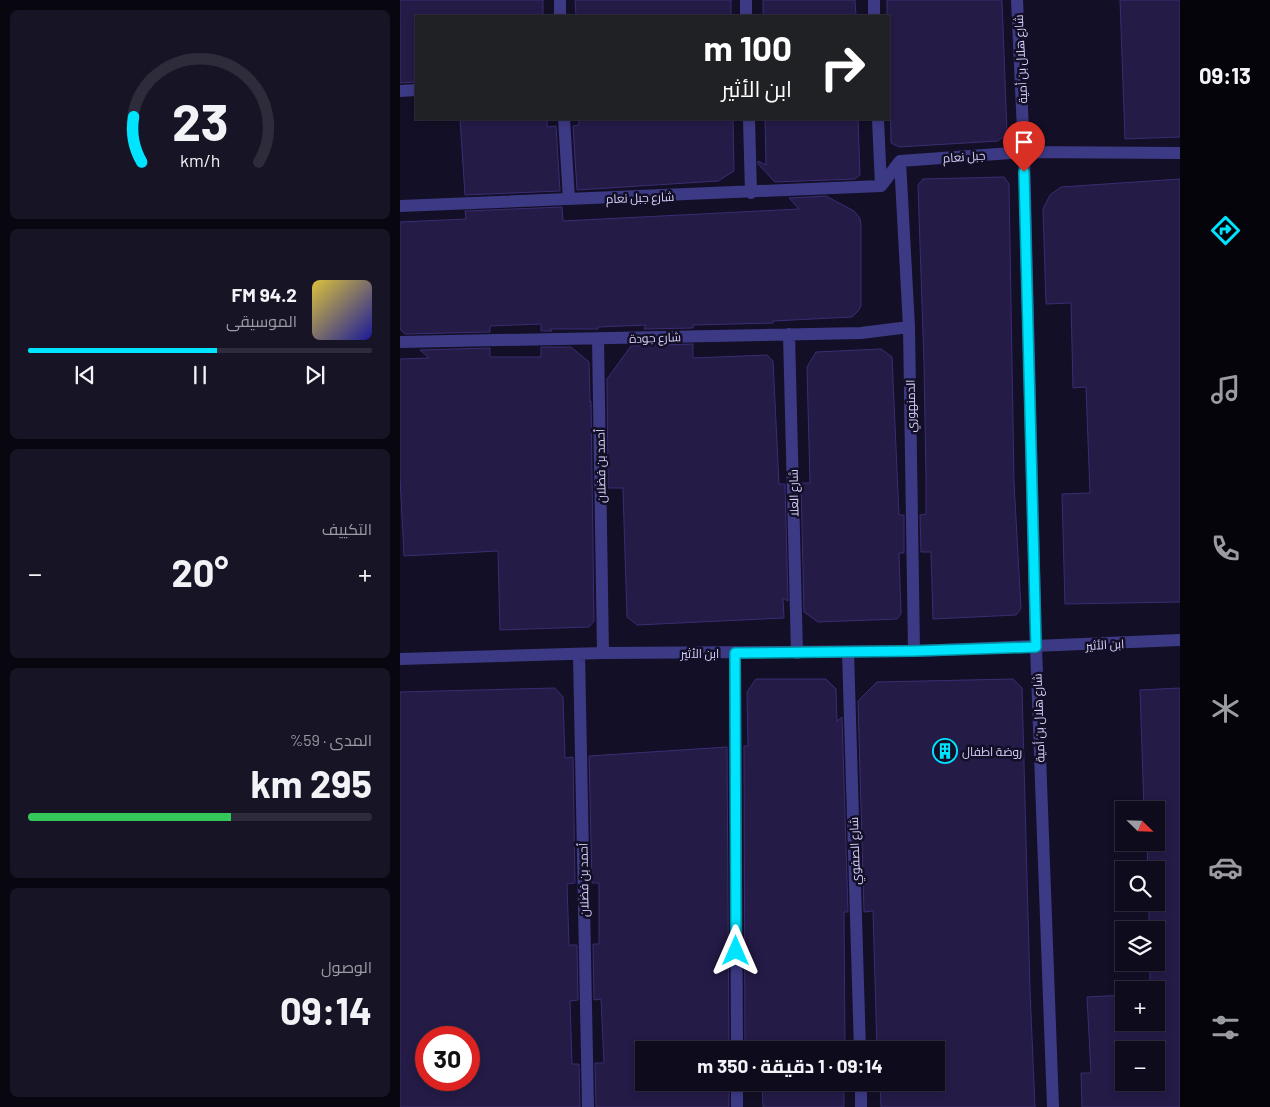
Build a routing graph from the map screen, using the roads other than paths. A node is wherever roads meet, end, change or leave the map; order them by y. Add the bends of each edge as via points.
1 (560, 0) edge
2 (746, 0) edge
3 (874, 0) edge
4 (1017, 0) edge
5 (560, 15) edge
6 (746, 15) edge
7 (874, 15) edge
8 (415, 90) edge
9 (400, 91) edge
10 (564, 120) edge
11 (749, 120) edge
12 (878, 120) edge
13 (1024, 152) junction
14 (1180, 153) edge
15 (900, 161) junction
16 (881, 186) junction
17 (751, 193) junction
18 (569, 200) junction
19 (400, 206) edge
20 (909, 327) junction
21 (789, 334) junction
22 (598, 339) junction
23 (400, 342) edge
24 (1180, 640) edge
25 (1036, 647) junction
26 (914, 651) junction
27 (848, 652) junction
28 (603, 653) junction
29 (735, 653) junction
30 (797, 653) junction
31 (579, 654) junction
32 (400, 659) edge
33 (737, 1041) edge
34 (860, 1041) edge
35 (737, 1091) edge
36 (861, 1091) edge
37 (588, 1107) edge
38 (737, 1107) edge
39 (861, 1107) edge
40 (1053, 1107) edge

1 - 5 street
2 - 6 street
3 - 7 street
4 - 13 street, شارع هلال بن أمية
8 - 9 street
10 - 18 street
11 - 17 street
12 - 16 street
13 - 14 street, جبل نعام
13 - 15 street, جبل نعام
13 - 25 street, شارع هلال بن أمية
15 - 16 street
15 - 20 street, الدمنهوري
16 - 17 street, شارع جبل نعام
17 - 18 street, شارع جبل نعام
18 - 19 street, شارع جبل نعام
20 - 21 street, شارع جودة via 861,333
20 - 26 street, الدمنهوري
21 - 22 street, شارع جودة
21 - 30 street, شارع العلا
22 - 23 street, شارع جودة
22 - 28 street, أحمد بن فضلان
24 - 25 street, ابن الأثير
25 - 26 street, ابن الأثير
25 - 40 street, شارع هلال بن أمية
26 - 27 street, ابن الأثير
27 - 30 street, ابن الأثير
27 - 34 street, شارع الصفوي
28 - 29 street, ابن الأثير
28 - 31 street, ابن الأثير
29 - 30 street, ابن الأثير
29 - 33 street
31 - 32 street, ابن الأثير
31 - 37 street, أحمد بن فضلان
35 - 38 street
36 - 39 street

